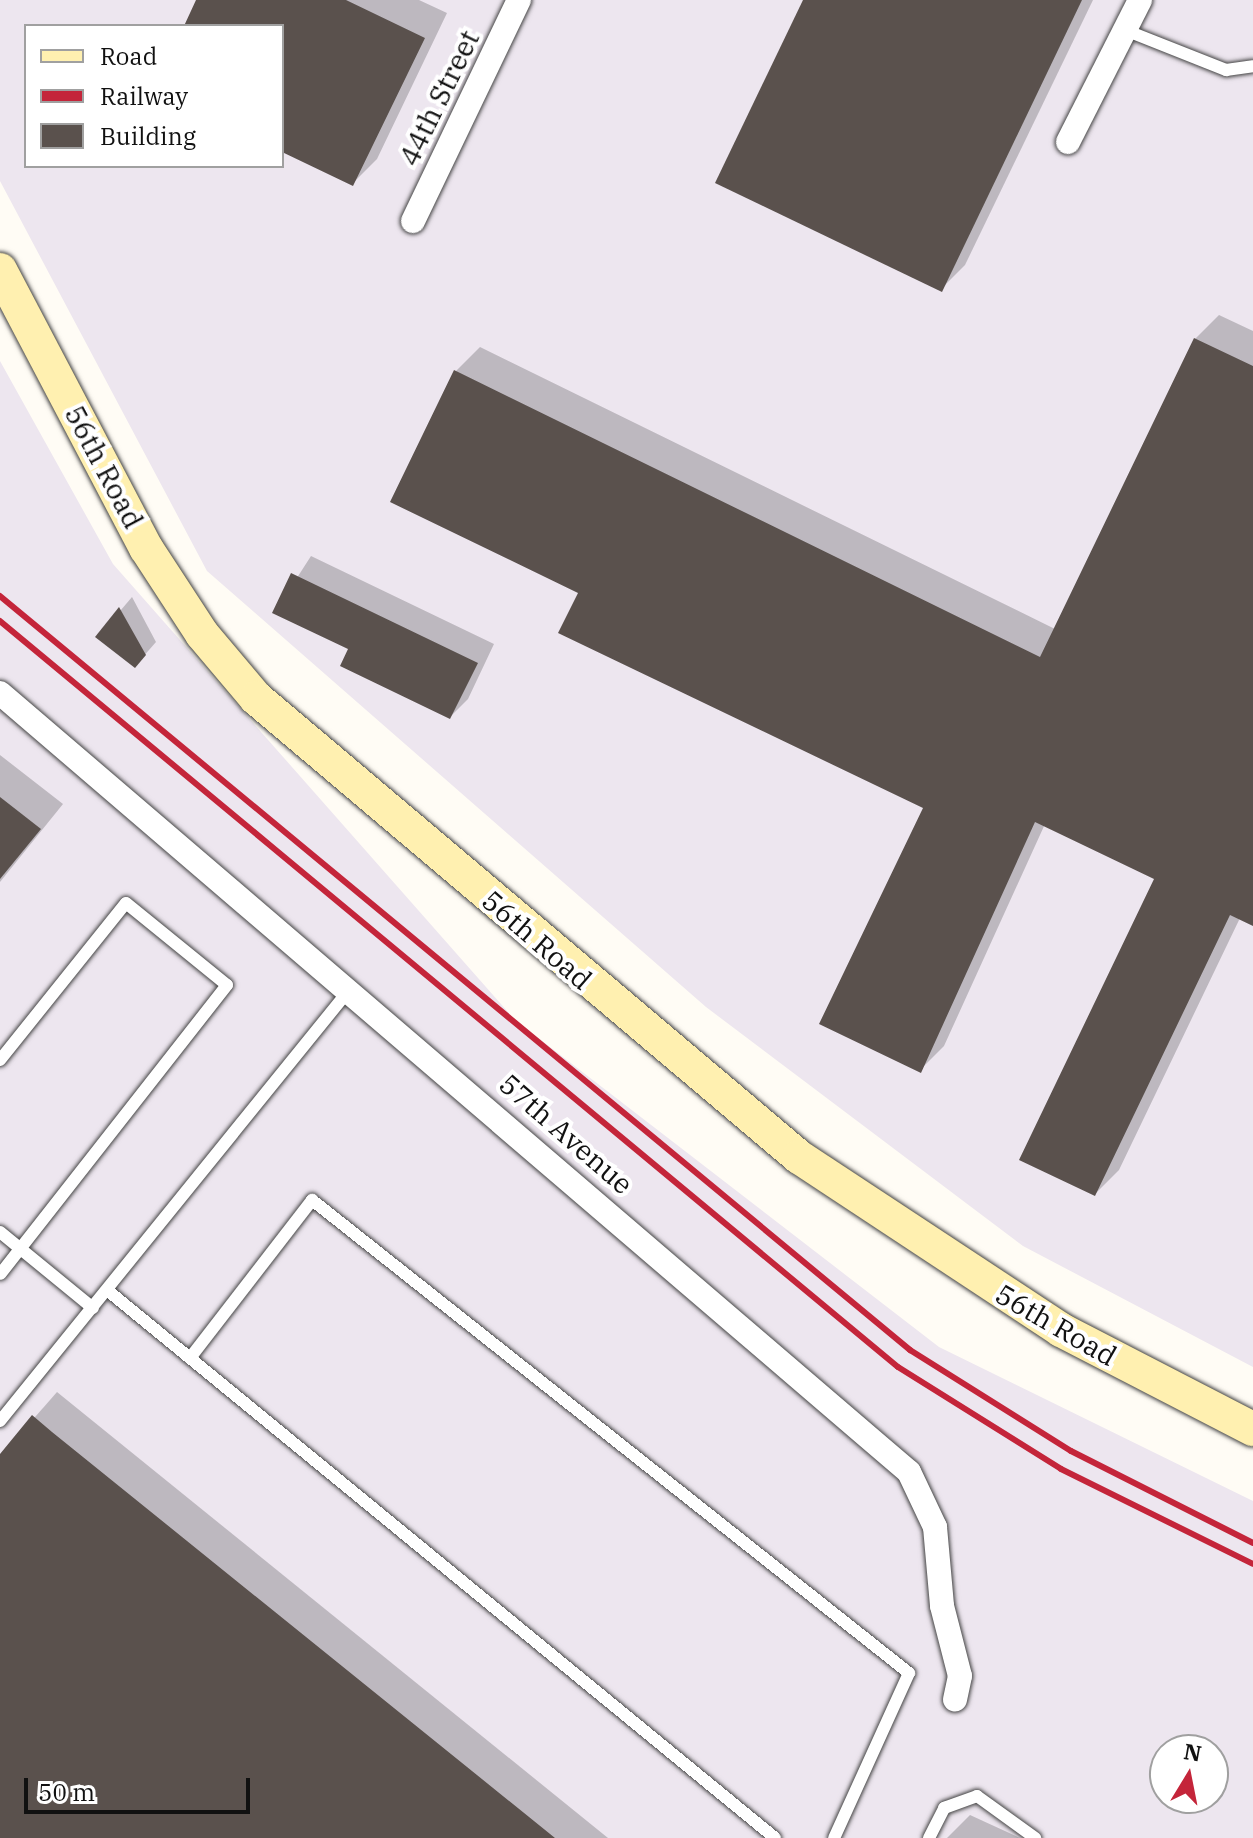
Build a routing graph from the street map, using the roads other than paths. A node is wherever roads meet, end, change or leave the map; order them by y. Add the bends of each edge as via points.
1 (519, 0) edge
2 (1140, 0) edge
3 (1125, 30) junction
4 (1253, 66) edge
5 (1068, 142) dead end
6 (413, 221) dead end
7 (0, 270) edge
8 (0, 693) edge
9 (351, 988) junction
10 (0, 1060) edge
11 (0, 1232) edge
12 (20, 1249) junction
13 (0, 1274) edge
14 (107, 1290) junction
15 (93, 1308) junction
16 (190, 1358) junction
17 (0, 1421) edge
18 (1253, 1429) edge
19 (955, 1699) dead end
20 (775, 1838) edge
21 (834, 1838) edge
22 (929, 1838) edge
23 (1035, 1838) edge

1 - 6 street, 44th Street
2 - 3 street
3 - 4 lane via 1226,70
3 - 5 street
7 - 18 main road, 56th Road via 171,589 229,669 287,727 695,1075 859,1201 1061,1330
8 - 9 street, 57th Avenue
9 - 14 lane
9 - 19 street, 57th Avenue via 909,1472 935,1527 942,1606 960,1676
10 - 12 lane via 126,903 227,985
11 - 12 lane
12 - 13 lane
12 - 15 lane
14 - 15 lane
14 - 16 lane
15 - 17 lane
16 - 20 lane
16 - 21 lane via 312,1200 909,1673
22 - 23 lane via 944,1808 977,1796

